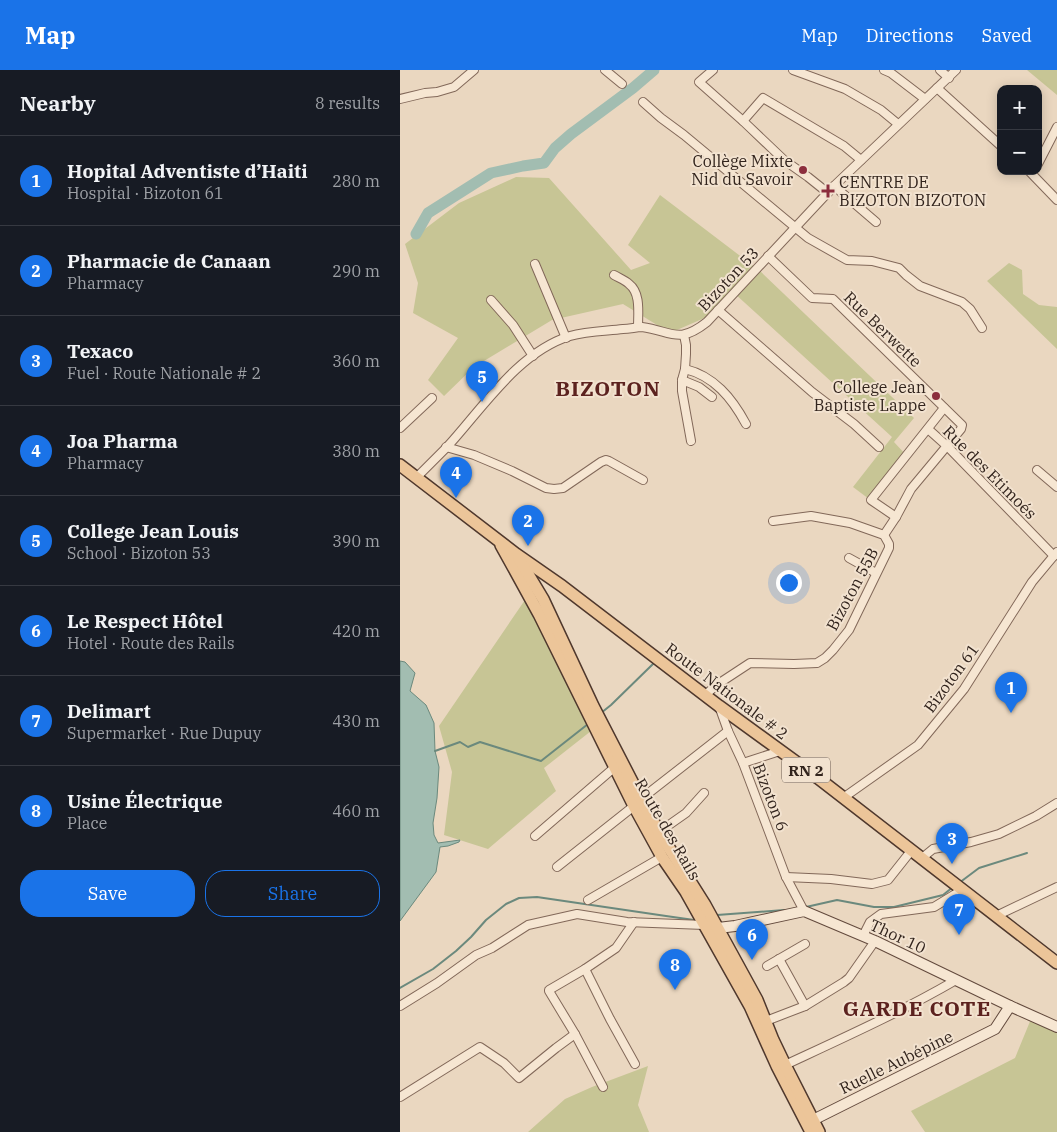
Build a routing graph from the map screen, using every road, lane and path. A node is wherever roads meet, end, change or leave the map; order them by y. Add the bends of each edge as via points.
1 (474, 70) edge
2 (605, 70) edge
3 (713, 70) edge
4 (792, 70) edge
5 (884, 70) edge
6 (940, 70) edge
7 (956, 70) edge
8 (949, 78) junction
9 (622, 84) dead end
10 (937, 88) junction
11 (400, 99) edge
12 (925, 99) junction
13 (643, 102) dead end
14 (743, 121) junction
15 (898, 124) junction
16 (1057, 127) edge
17 (997, 142) edge
18 (1042, 156) edge
19 (861, 160) junction
20 (1035, 175) edge
21 (834, 186) junction
22 (828, 193) junction
23 (1057, 200) edge
24 (876, 222) dead end
25 (796, 227) junction
26 (768, 256) junction
27 (535, 264) dead end
28 (614, 275) dead end
29 (491, 300) dead end
30 (718, 310) junction
31 (638, 327) junction
32 (982, 328) dead end
33 (684, 335) junction
34 (566, 338) junction
35 (533, 356) junction
36 (685, 370) junction
37 (682, 380) junction
38 (432, 398) dead end
39 (712, 398) dead end
40 (944, 408) junction
41 (746, 424) dead end
42 (400, 428) edge
43 (928, 429) junction
44 (691, 441) dead end
45 (946, 446) junction
46 (446, 447) junction
47 (880, 447) dead end
48 (400, 464) edge
49 (1037, 470) dead end
50 (1057, 475) edge
51 (417, 477) junction
52 (643, 480) dead end
53 (1054, 484) edge
54 (896, 516) junction
55 (773, 521) dead end
56 (884, 535) junction
57 (499, 541) junction
58 (516, 554) junction
59 (1055, 554) edge
60 (849, 558) dead end
61 (876, 573) junction
62 (562, 586) junction
63 (543, 599) junction
64 (705, 695) junction
65 (719, 706) junction
66 (590, 708) junction
67 (598, 725) junction
68 (728, 732) junction
69 (780, 750) junction
70 (744, 763) junction
71 (615, 767) junction
72 (704, 793) dead end
73 (843, 798) junction
74 (637, 802) junction
75 (1057, 803) edge
76 (659, 832) junction
77 (535, 836) dead end
78 (911, 851) junction
79 (662, 857) junction
80 (922, 858) junction
81 (557, 867) dead end
82 (786, 877) junction
83 (1057, 887) edge
84 (962, 890) junction
85 (588, 900) dead end
86 (700, 907) junction
87 (804, 911) junction
88 (996, 916) junction
89 (634, 922) junction
90 (712, 925) junction
91 (863, 936) junction
92 (874, 941) junction
93 (804, 944) dead end
94 (779, 958) junction
95 (1057, 963) edge
96 (767, 966) dead end
97 (585, 969) junction
98 (956, 980) junction
99 (400, 1006) edge
100 (805, 1006) junction
101 (1010, 1006) junction
102 (766, 1021) junction
103 (1057, 1027) edge
104 (575, 1034) junction
105 (635, 1064) dead end
106 (785, 1065) junction
107 (603, 1087) dead end
108 (400, 1097) edge
109 (813, 1120) junction
110 (810, 1132) edge
111 (819, 1132) edge

1 - 11 street via 454,87
2 - 9 street
3 - 14 street via 699,82
4 - 15 street via 845,89
5 - 12 street
6 - 8 street
7 - 8 street, Bizoton 53
8 - 10 street, Bizoton 53
10 - 12 street, Bizoton 53
10 - 17 street
12 - 15 street, Bizoton 53
13 - 25 street
14 - 19 street via 763,98 844,146
14 - 22 street via 784,160
15 - 19 street, Bizoton 53
16 - 18 street
19 - 21 street, Bizoton 53
20 - 23 street
21 - 22 street, Bizoton 53
21 - 24 street
22 - 25 street, Bizoton 53
25 - 26 street, Bizoton 53
25 - 32 street via 808,238 846,260 872,261 899,268 920,286 962,302
26 - 30 street, Bizoton 53
26 - 40 street, Rue Berwette via 812,298 833,299
27 - 34 street
28 - 31 street via 635,291
29 - 35 street
30 - 33 street, Bizoton 53 via 698,329
30 - 47 street
31 - 33 street via 674,336
31 - 34 street
33 - 36 street
34 - 35 street via 546,346
35 - 46 street via 497,389
36 - 37 street
36 - 41 street via 714,382 738,409
37 - 39 street via 699,387
37 - 44 street
38 - 42 street
40 - 43 street
40 - 45 street, Rue Berwette via 962,425
43 - 45 street, Rue des Etimoés
43 - 54 street via 871,500
45 - 54 street, Rue Berwette via 911,490
45 - 59 street, Rue des Etimoés
46 - 51 street
46 - 52 street via 474,455 546,488 562,488 606,460
48 - 51 main road, Route Nationale # 2 / RN 2
49 - 53 street
50 - 53 street
51 - 57 main road, Route Nationale # 2 / RN 2
54 - 56 street, Rue Berwette
55 - 56 street, Bizoton 55B via 811,516 850,523
56 - 61 street, Bizoton 55B via 889,548
57 - 58 main road, Route Nationale # 2 / RN 2
57 - 66 main road, Route des Rails
58 - 62 main road, Route Nationale # 2 / RN 2
58 - 63 main road, Route des Rails
59 - 73 street, Bizoton 61 via 1032,582 964,689 918,745
60 - 61 street
61 - 64 street, Bizoton 55B via 849,630 825,658 817,663 750,663
62 - 63 main road via 553,586
62 - 64 main road, Route Nationale # 2 / RN 2
63 - 66 main road, Route des Rails
64 - 65 main road, Route Nationale # 2 / RN 2
65 - 68 street, Bizoton 6
65 - 69 main road, Route Nationale # 2 / RN 2
66 - 67 main road, Route des Rails
67 - 71 main road, Route des Rails
67 - 74 main road, Route des Rails
68 - 70 street, Bizoton 6
68 - 74 street
69 - 70 street
69 - 73 main road, Route Nationale # 2 / RN 2
70 - 82 street, Bizoton 6
71 - 74 main road, Route des Rails
71 - 77 street
72 - 76 street via 686,813
73 - 78 main road, Route Nationale # 2 / RN 2
74 - 76 main road, Route des Rails
74 - 79 main road, Route des Rails
74 - 81 street
75 - 80 street via 999,834 933,849
76 - 86 main road, Route des Rails
78 - 80 main road, Route Nationale # 2 / RN 2
78 - 82 street via 888,880 872,884
79 - 85 street
79 - 86 main road, Route des Rails
80 - 84 main road, Route Nationale # 2 / RN 2
82 - 87 street, Bizoton 6
83 - 88 street
84 - 88 main road, Route Nationale # 2 / RN 2
84 - 91 street via 934,907 881,914 870,922
86 - 90 main road, Route des Rails
87 - 90 street via 745,924
87 - 91 street, Thor 10
88 - 95 main road, Route Nationale # 2 / RN 2
89 - 90 street
89 - 97 street via 616,948
89 - 99 street via 577,914 528,924
90 - 102 main road, Route des Rails
90 - 110 main road, Route des Rails
91 - 92 street, Thor 10
92 - 98 street, Thor 10
92 - 100 street via 846,980
93 - 94 street
94 - 96 street
94 - 100 street
97 - 104 street via 549,990
97 - 105 street
98 - 101 street, Thor 10
98 - 106 street
100 - 102 street
101 - 103 street, Thor 10
101 - 109 street, Ruelle Aubépine via 995,1029
102 - 106 main road, Route des Rails
104 - 107 street
104 - 108 street via 518,1078 504,1063 480,1047
106 - 109 main road, Route des Rails
109 - 111 main road, Route des Rails

